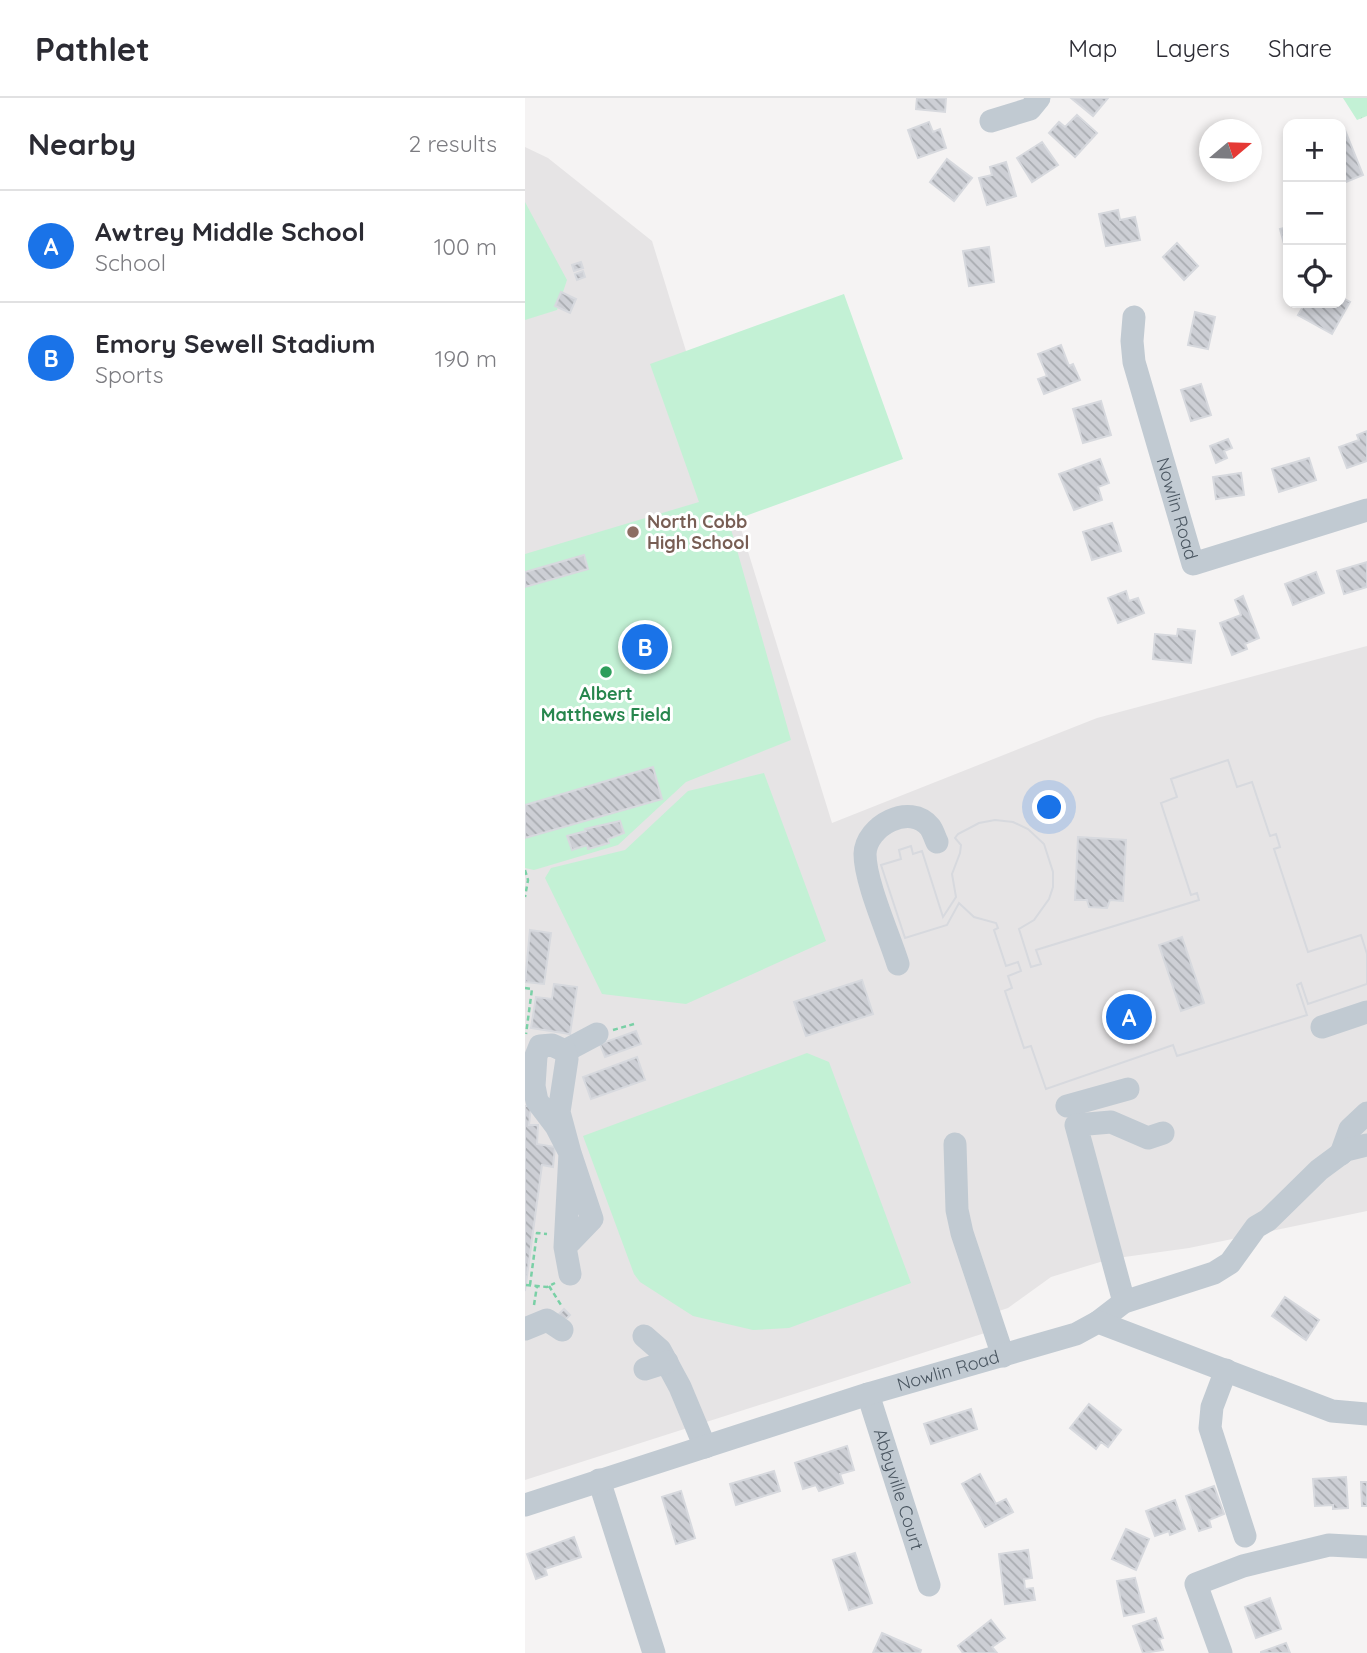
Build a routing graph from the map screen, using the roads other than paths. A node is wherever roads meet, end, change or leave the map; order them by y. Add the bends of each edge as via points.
1 (1038, 98) edge
2 (991, 121) dead end
3 (1134, 317) dead end
4 (1367, 510) edge
5 (937, 842) dead end
6 (898, 964) dead end
7 (1367, 1012) edge
8 (1322, 1027) dead end
9 (597, 1034) dead end
10 (1128, 1089) dead end
11 (1067, 1106) dead end
12 (1367, 1113) edge
13 (1163, 1133) dead end
14 (955, 1144) dead end
15 (1367, 1145) edge
16 (1341, 1154) junction
17 (570, 1274) road end
18 (1124, 1302) junction
19 (529, 1321) edge
20 (562, 1321) road end
21 (1098, 1322) junction
22 (644, 1336) dead end
23 (1003, 1356) junction
24 (1226, 1370) junction
25 (867, 1394) junction
26 (1367, 1414) edge
27 (705, 1447) junction
28 (599, 1480) junction
29 (525, 1505) edge
30 (1245, 1536) dead end
31 (1367, 1547) edge
32 (929, 1585) dead end
33 (654, 1653) edge
34 (1220, 1653) edge

1 - 2 street via 1030,109
3 - 4 street, Nowlin Road via 1134,362 1193,564
5 - 6 street via 927,824 903,817 876,829 866,847 869,878
7 - 8 street
9 - 17 street via 565,1051 559,1112 592,1219 565,1241
10 - 11 street
12 - 16 street via 1350,1129
13 - 18 street via 1148,1138 1111,1122 1076,1125
14 - 23 street via 962,1233
15 - 16 street
16 - 18 street, Nowlin Road via 1256,1227 1223,1268
18 - 21 street, Nowlin Road
19 - 20 street
21 - 23 street, Nowlin Road via 1076,1335
21 - 24 street
22 - 27 street via 660,1350 656,1365
23 - 25 street, Nowlin Road
24 - 26 street via 1332,1411
24 - 30 street via 1212,1407 1210,1428
25 - 27 street, Nowlin Road
25 - 32 street, Abbyville Court
27 - 28 street, Nowlin Road
28 - 29 street, Nowlin Road
28 - 33 street
31 - 34 street via 1329,1545 1243,1566 1196,1584

